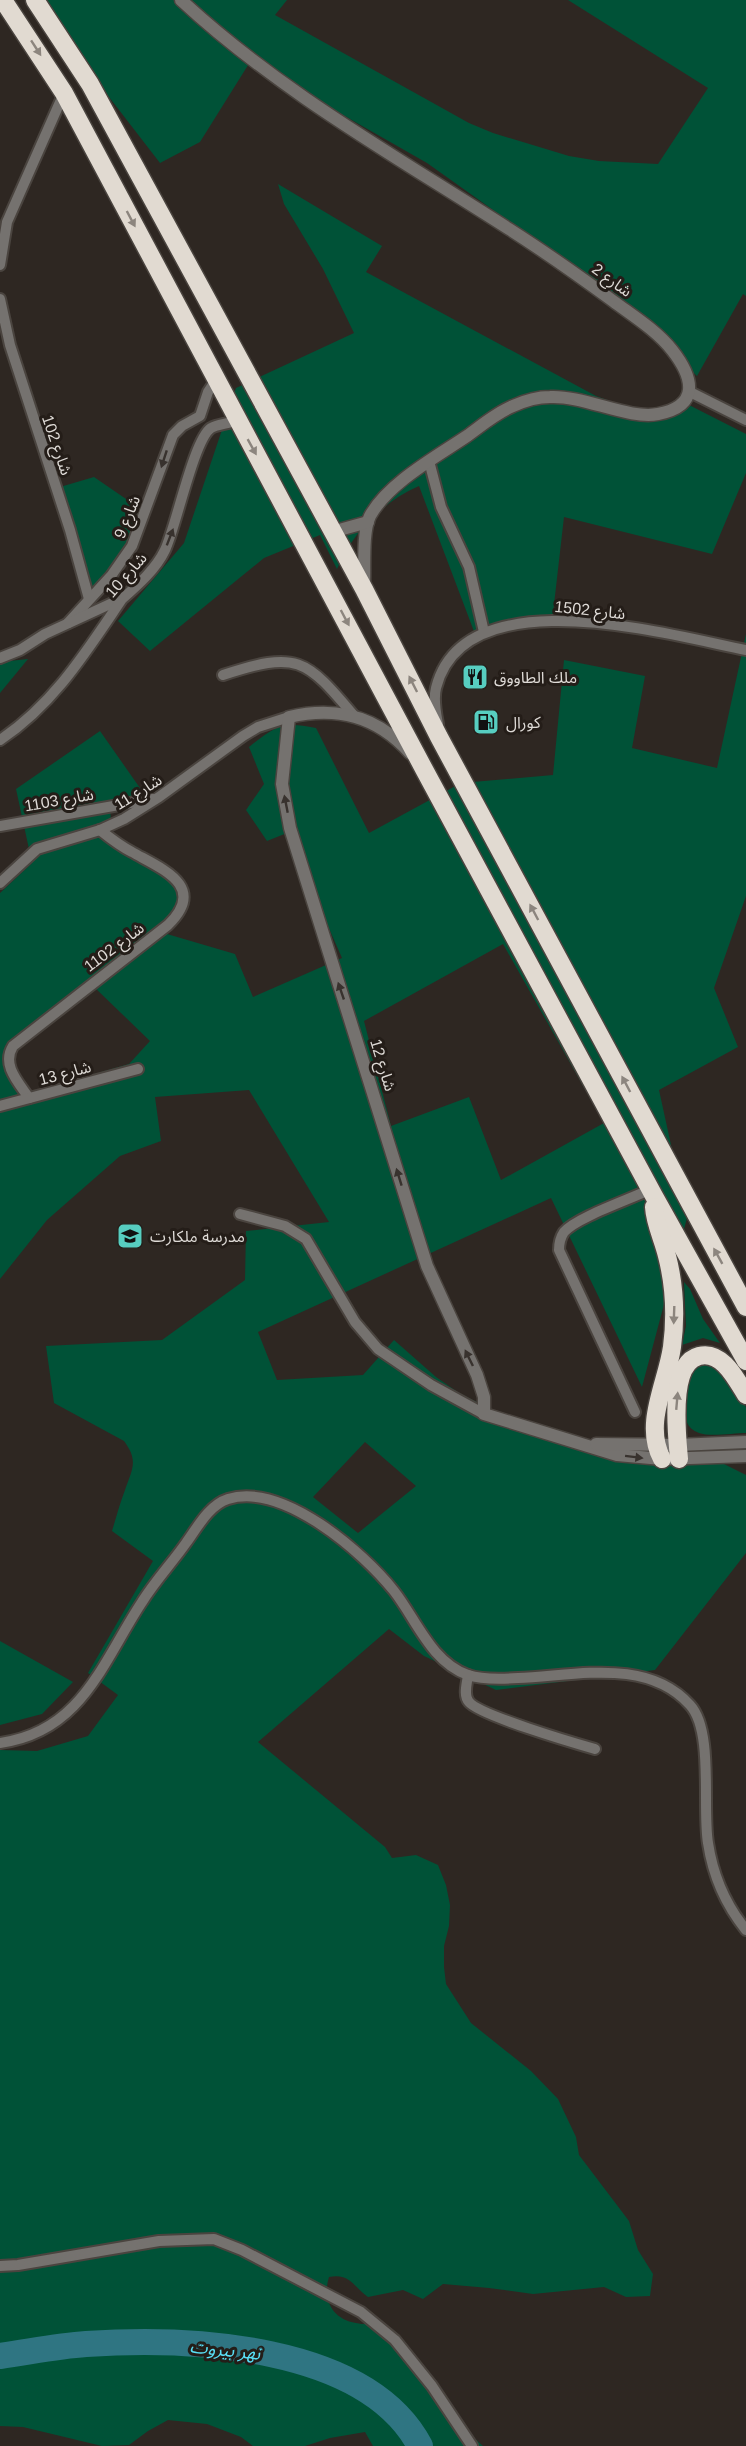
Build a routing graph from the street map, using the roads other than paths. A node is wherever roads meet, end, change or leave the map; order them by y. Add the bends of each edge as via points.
1 (35, 0) edge
2 (180, 0) edge
3 (3, 4) edge
4 (64, 93) junction
5 (0, 265) edge
6 (0, 299) edge
7 (216, 380) junction
8 (690, 392) junction
9 (237, 420) junction
10 (746, 420) edge
11 (429, 461) junction
12 (368, 522) junction
13 (333, 532) junction
14 (364, 589) junction
15 (89, 599) junction
16 (122, 599) junction
17 (68, 624) junction
18 (484, 632) junction
19 (746, 650) edge
20 (0, 658) edge
21 (223, 675) dead end
22 (290, 717) junction
23 (355, 717) junction
24 (439, 736) junction
25 (0, 740) edge
26 (426, 771) junction
27 (159, 797) junction
28 (0, 826) edge
29 (100, 830) junction
30 (0, 883) edge
31 (138, 1069) dead end
32 (29, 1098) junction
33 (0, 1106) edge
34 (653, 1193) junction
35 (240, 1214) dead end
36 (746, 1307) edge
37 (746, 1360) edge
38 (746, 1395) edge
39 (634, 1412) dead end
40 (484, 1414) junction
41 (746, 1442) edge
42 (669, 1452) junction
43 (746, 1456) edge
44 (468, 1675) junction
45 (0, 1743) edge
46 (595, 1749) dead end
47 (746, 1930) edge
48 (0, 2266) edge
49 (472, 2446) edge

1 - 13 highway via 90,84
2 - 8 street, شارع 2 via 251,61 561,262 630,313 672,350 687,376
3 -> 4 highway
4 - 5 street via 8,222
4 -> 7 highway
6 - 15 street, شارع 102 via 10,345
7 - 9 highway
7 -> 15 street, شارع 9 via 200,416 173,435 132,546
8 - 10 street
8 - 11 street via 678,407 648,416 574,398 534,399 510,407
16 -> 9 street, شارع 10 via 165,550 194,462 209,430
9 -> 26 highway
11 - 12 street via 386,496
11 - 18 street via 441,507 469,567
12 - 13 street
12 - 14 street
13 - 14 highway
24 -> 14 highway
15 - 17 street, شارع 9
16 - 17 street
16 - 25 street, شارع 10 via 64,683 25,723
17 - 20 street
18 - 19 street, شارع 1502 via 536,621 572,620
18 - 24 street, شارع 1502 via 449,660 441,676 435,702
21 - 23 street via 269,662 301,664 337,695
22 - 23 street via 324,711
22 - 27 street, شارع 11 via 258,727
40 -> 22 street, شارع 12 via 484,1397 477,1375 427,1266 290,828 282,784
23 - 26 street via 392,735
36 -> 24 highway
26 - 34 highway
27 - 28 street, شارع 1103
27 - 29 street, شارع 11
29 - 30 street, شارع 11 via 37,849
29 - 32 street, شارع 1102 via 172,874 182,888 182,901 168,925 13,1046 9,1052 12,1074
31 - 32 street, شارع 13
32 - 33 street, شارع 13
34 - 37 highway
34 - 39 street via 578,1223 565,1232 559,1243 559,1251
34 -> 42 highway via 675,1296 671,1351 656,1419
35 - 40 street via 285,1226 306,1239 351,1315 378,1349
42 -> 38 highway via 677,1395 688,1361 701,1355 715,1357 726,1365
40 - 42 street via 577,1444
41 - 42 street
42 - 43 street
44 - 45 street via 435,1652 395,1592 364,1557 318,1522 280,1503 250,1496 227,1499 207,1514 142,1600 88,1692 61,1718 29,1737
44 - 46 street via 465,1694 471,1704
44 - 47 street via 512,1679 632,1673 681,1696 692,1707 701,1731 712,1868 722,1893
48 - 49 street via 159,2241 214,2239 361,2312 396,2340 438,2393

